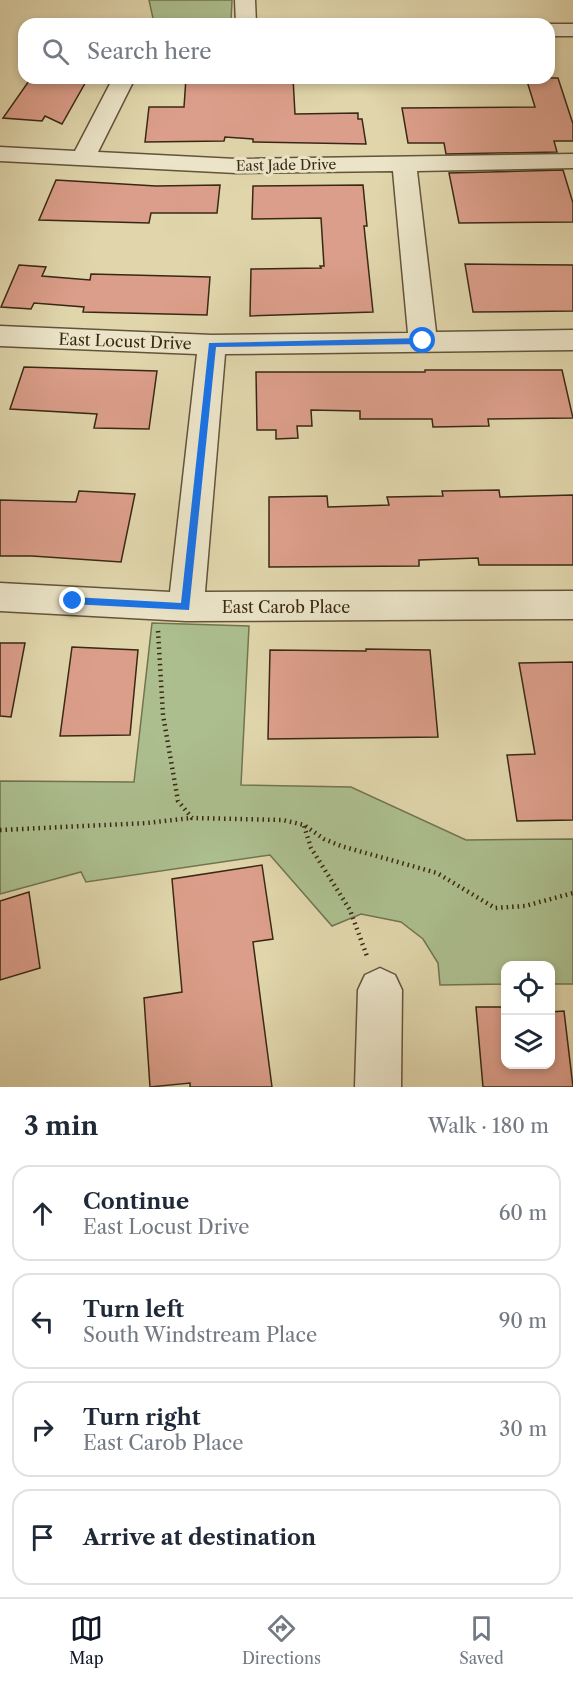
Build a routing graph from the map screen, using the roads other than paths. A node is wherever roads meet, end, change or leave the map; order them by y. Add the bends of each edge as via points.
1 (245, 0) edge
2 (246, 18) edge
3 (555, 30) edge
4 (573, 30) edge
5 (121, 84) edge
6 (0, 154) edge
7 (82, 159) junction
8 (573, 161) edge
9 (404, 163) junction
10 (0, 336) edge
11 (573, 340) edge
12 (423, 341) junction
13 (212, 345) junction
14 (0, 597) edge
15 (573, 605) edge
16 (174, 607) junction
17 (380, 990) road end
18 (378, 1087) edge

1 - 2 street
3 - 4 street
5 - 7 street
6 - 7 street, East Jade Drive
7 - 9 street, East Jade Drive via 236,166
8 - 9 street, East Jade Drive
9 - 12 street
10 - 13 street, East Locust Drive
11 - 12 street, East Locust Drive
12 - 13 street, East Locust Drive
13 - 16 street
14 - 16 street, East Carob Place
15 - 16 street, East Carob Place
17 - 18 street

